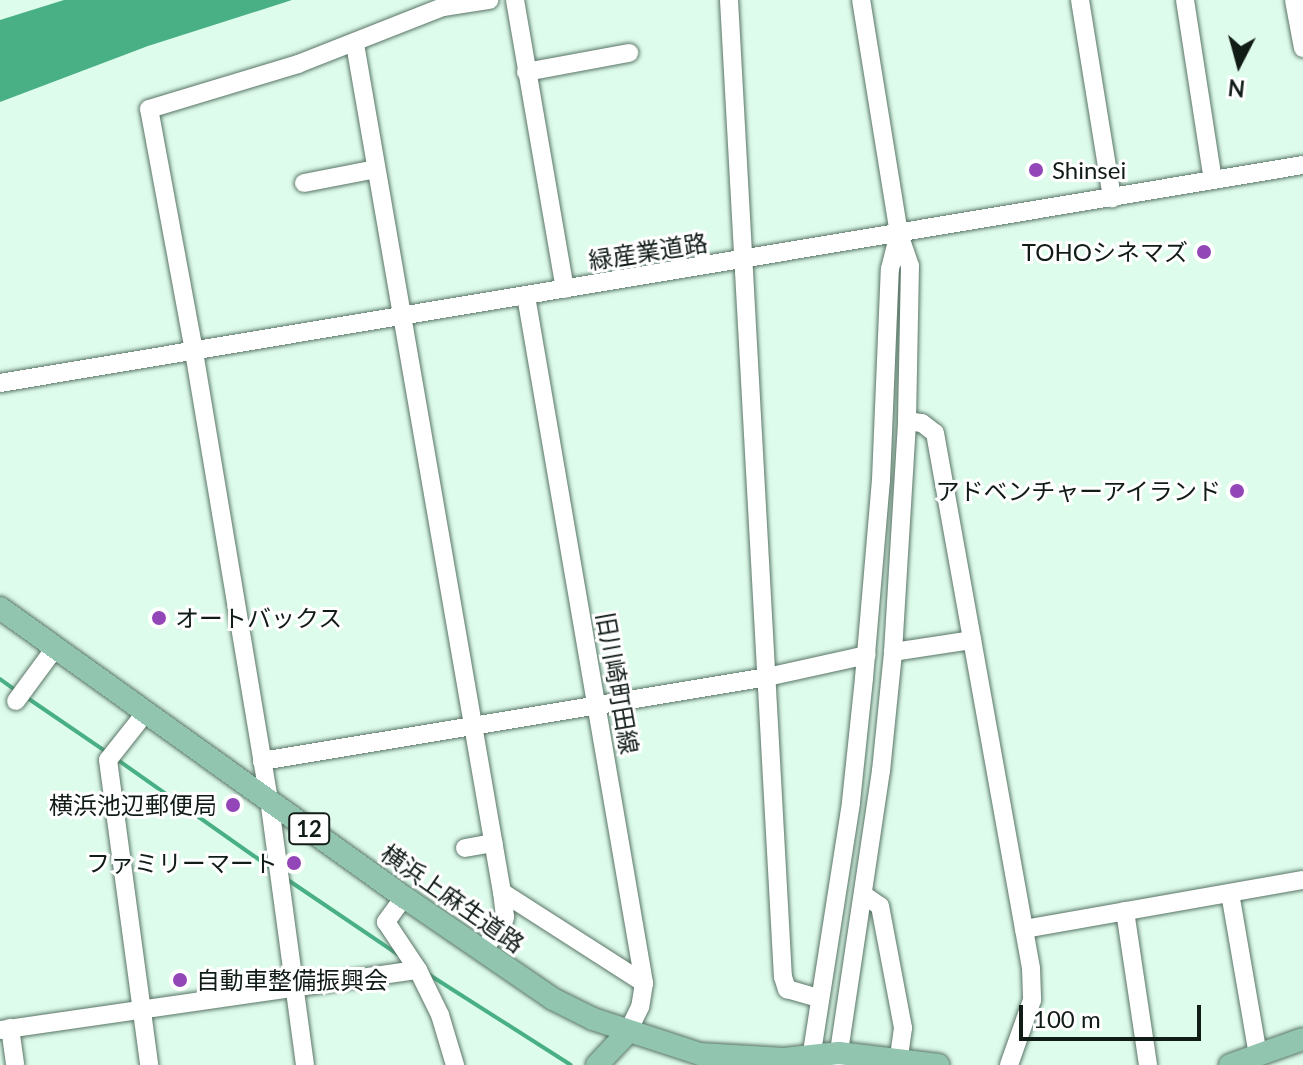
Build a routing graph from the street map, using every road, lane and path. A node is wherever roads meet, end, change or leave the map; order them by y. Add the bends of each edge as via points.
1 (489, 0) edge
2 (515, 0) edge
3 (729, 0) edge
4 (861, 0) edge
5 (1080, 0) edge
6 (1185, 0) edge
7 (1294, 0) edge
8 (355, 44) junction
9 (1303, 48) edge
10 (629, 53) dead end
11 (526, 72) junction
12 (1303, 165) edge
13 (376, 169) junction
14 (1213, 180) junction
15 (304, 183) dead end
16 (1112, 198) junction
17 (899, 234) junction
18 (744, 260) junction
19 (565, 289) junction
20 (526, 296) junction
21 (401, 315) junction
22 (194, 351) junction
23 (0, 382) edge
24 (907, 421) junction
25 (1, 612) edge
26 (972, 640) junction
27 (55, 648) junction
28 (893, 652) junction
29 (867, 655) junction
30 (767, 677) junction
31 (20, 695) dead end
32 (595, 705) junction
33 (146, 712) junction
34 (473, 725) junction
35 (262, 761) junction
36 (269, 800) junction
37 (494, 843) junction
38 (465, 848) dead end
39 (1303, 880) edge
40 (502, 892) junction
41 (1230, 893) junction
42 (864, 895) junction
43 (404, 897) junction
44 (1125, 911) junction
45 (1024, 929) junction
46 (482, 950) junction
47 (418, 970) junction
48 (644, 983) junction
49 (293, 989) junction
50 (818, 998) junction
51 (141, 1009) junction
52 (5, 1029) edge
53 (628, 1032) junction
54 (1303, 1039) edge
55 (1258, 1055) junction
56 (899, 1058) junction
57 (838, 1059) edge
58 (810, 1061) edge
59 (15, 1065) edge
60 (149, 1065) edge
61 (305, 1065) edge
62 (455, 1065) edge
63 (597, 1065) edge
64 (938, 1065) edge
65 (1009, 1065) edge
66 (1148, 1065) edge
67 (1230, 1065) edge

1 - 8 street via 443,7
2 - 11 street
3 - 18 street
4 - 17 street
5 - 16 street
6 - 14 street
7 - 9 street
8 - 13 street
8 - 22 street via 149,109
10 - 11 street
11 - 19 street
12 - 14 street, 緑産業道路
13 - 15 street
13 - 21 street
14 - 16 street, 緑産業道路
16 - 17 street, 緑産業道路
17 - 18 street, 緑産業道路
17 - 24 street via 910,266
17 - 29 street via 890,269
18 - 19 street, 緑産業道路
18 - 30 street
19 - 20 street, 緑産業道路
20 - 21 street, 緑産業道路
20 - 32 street, 旧川崎町田線
21 - 22 street, 緑産業道路
21 - 34 street
22 - 23 street, 緑産業道路
22 - 35 street
24 - 26 street via 922,423 935,433
24 - 28 street
25 - 27 main road, 横浜上麻生道路 / 12
26 - 28 street
26 - 45 street
27 - 31 street
27 - 33 main road, 横浜上麻生道路 / 12
28 - 42 street
29 - 30 street
29 - 50 street via 851,802
30 - 32 street
30 - 50 street via 783,977 787,989
32 - 34 street
32 - 48 street, 旧川崎町田線
33 - 36 main road, 横浜上麻生道路 / 12
33 - 51 street via 113,755
34 - 35 street
34 - 37 street
35 - 36 street
36 - 43 main road, 横浜上麻生道路 / 12
36 - 49 street
37 - 38 street
37 - 40 street
39 - 41 street
40 - 46 street via 502,927
40 - 48 street
41 - 44 street
41 - 55 street
42 - 56 street via 880,906 903,1028
42 - 57 street
43 - 46 main road, 横浜上麻生道路 / 12
43 - 47 street via 386,922
44 - 45 street
44 - 66 street
45 - 65 street via 1032,1000
46 - 53 main road, 横浜上麻生道路 / 12 via 553,999
47 - 49 street
47 - 62 street via 440,1015
48 - 53 street, 旧川崎町田線
49 - 51 street
49 - 61 street
50 - 58 street
51 - 52 street
51 - 60 street
52 - 59 street
53 - 58 main road, 横浜上麻生道路 / 12 via 700,1054
53 - 63 main road, 旧川崎町田線
54 - 55 main road
55 - 67 main road
56 - 57 main road, 横浜上麻生道路 / 12
56 - 64 main road, 横浜上麻生道路 / 12
57 - 58 main road, 横浜上麻生道路 / 12

